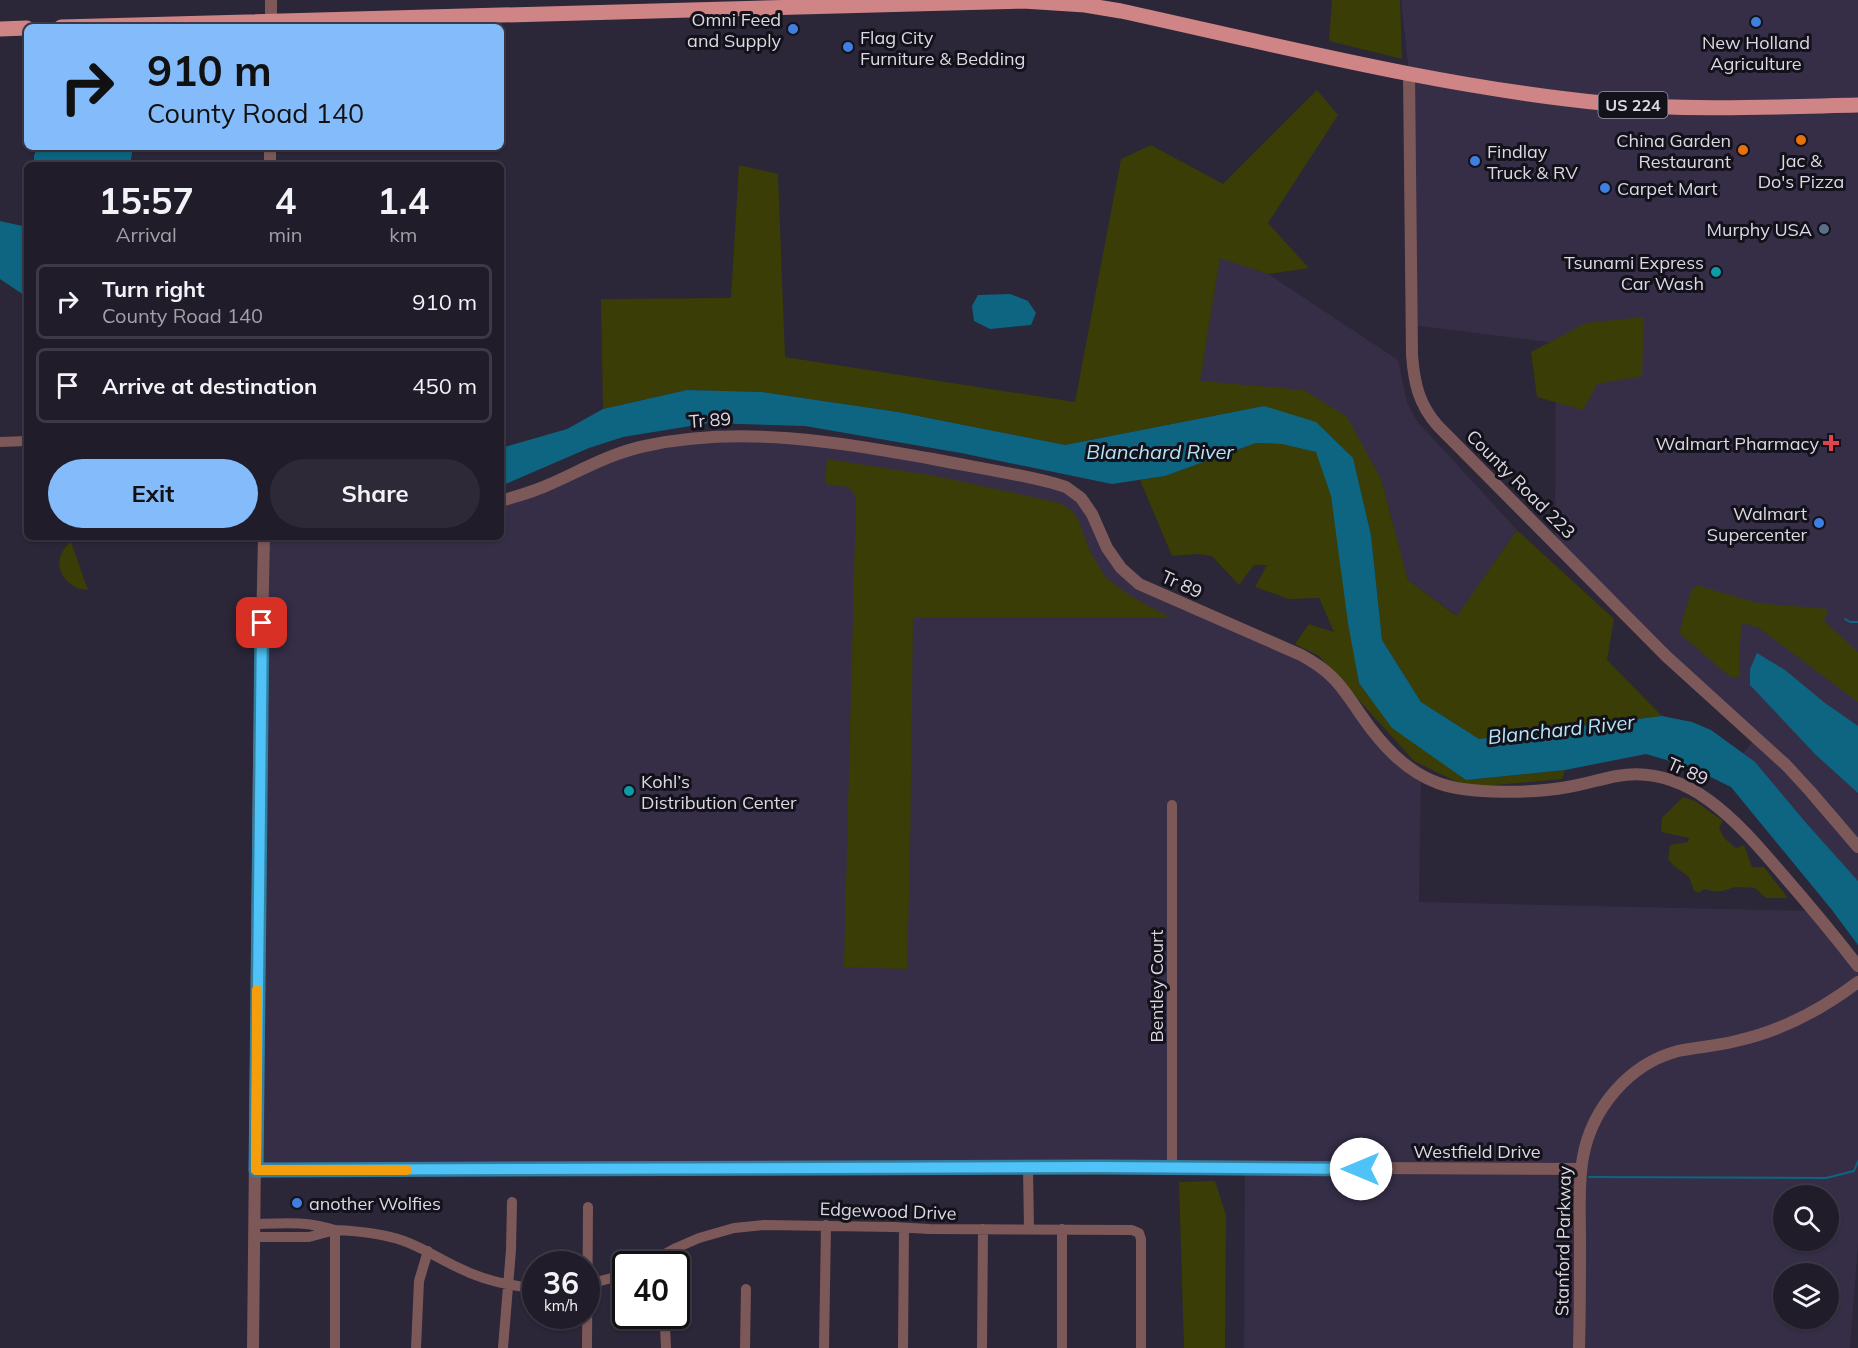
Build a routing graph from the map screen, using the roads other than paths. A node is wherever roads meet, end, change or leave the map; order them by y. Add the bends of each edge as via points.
1 (271, 0) edge
2 (690, 4) edge
3 (271, 24) edge
4 (24, 28) edge
5 (0, 29) edge
6 (1409, 74) junction
7 (1858, 105) edge
8 (24, 441) edge
9 (0, 442) edge
10 (504, 500) edge
11 (264, 540) edge
12 (1172, 805) dead end
13 (1858, 847) edge
14 (1858, 966) edge
15 (1858, 982) edge
16 (1028, 1167) junction
17 (1172, 1167) junction
18 (1581, 1169) junction
19 (256, 1170) junction
20 (512, 1202) dead end
21 (588, 1207) dead end
22 (255, 1224) junction
23 (826, 1226) junction
24 (904, 1228) junction
25 (983, 1229) junction
26 (1029, 1229) junction
27 (1062, 1229) junction
28 (334, 1230) junction
29 (255, 1237) junction
30 (428, 1251) junction
31 (587, 1251) edge
32 (672, 1251) edge
33 (509, 1285) junction
34 (522, 1286) edge
35 (746, 1289) dead end
36 (587, 1329) edge
37 (665, 1329) edge
38 (253, 1348) edge
39 (334, 1348) edge
40 (416, 1348) edge
41 (503, 1348) edge
42 (587, 1348) edge
43 (666, 1348) edge
44 (745, 1348) edge
45 (824, 1348) edge
46 (903, 1348) edge
47 (982, 1348) edge
48 (1062, 1348) edge
49 (1141, 1348) edge
50 (1580, 1348) edge

1 - 3 street
2 - 3 main road, US 224
2 - 6 main road, US 224 via 1023,0 1085,5
4 - 5 main road
6 - 7 main road, US 224 via 1606,104
6 - 13 street, County Road 223 via 1412,355 1416,385 1426,412 1666,656 1786,765
8 - 9 street
10 - 14 street, Tr 89 via 642,447 742,436 875,448 1066,487 1081,498 1107,548 1130,576 1156,592 1317,664 1344,690 1385,745 1421,775 1452,788 1488,791 1566,788 1634,774 1653,775 1703,796 1754,842
11 - 19 street
12 - 17 street, Bentley Court
15 - 18 street, Stanford Parkway via 1822,1007 1771,1032 1665,1055 1643,1067 1615,1091 1600,1111
16 - 17 street, Westfield Drive
16 - 19 street, Westfield Drive
16 - 26 street
17 - 18 street, Westfield Drive
18 - 50 street, Stanford Parkway
19 - 22 street
20 - 33 street
21 - 31 street
22 - 28 street via 307,1223
22 - 29 street
23 - 24 street, Edgewood Drive
23 - 32 street, Edgewood Drive via 734,1228
23 - 45 street
24 - 25 street, Edgewood Drive
24 - 46 street
25 - 26 street, Edgewood Drive
25 - 47 street
26 - 27 street, Edgewood Drive
27 - 48 street
27 - 49 street, Edgewood Drive via 1137,1231 1141,1239
28 - 29 street via 309,1237
28 - 30 street via 374,1233
28 - 39 street
29 - 38 street
30 - 33 street via 469,1273
30 - 40 street via 419,1281
33 - 34 street
33 - 41 street
35 - 44 street
36 - 42 street
37 - 43 street

